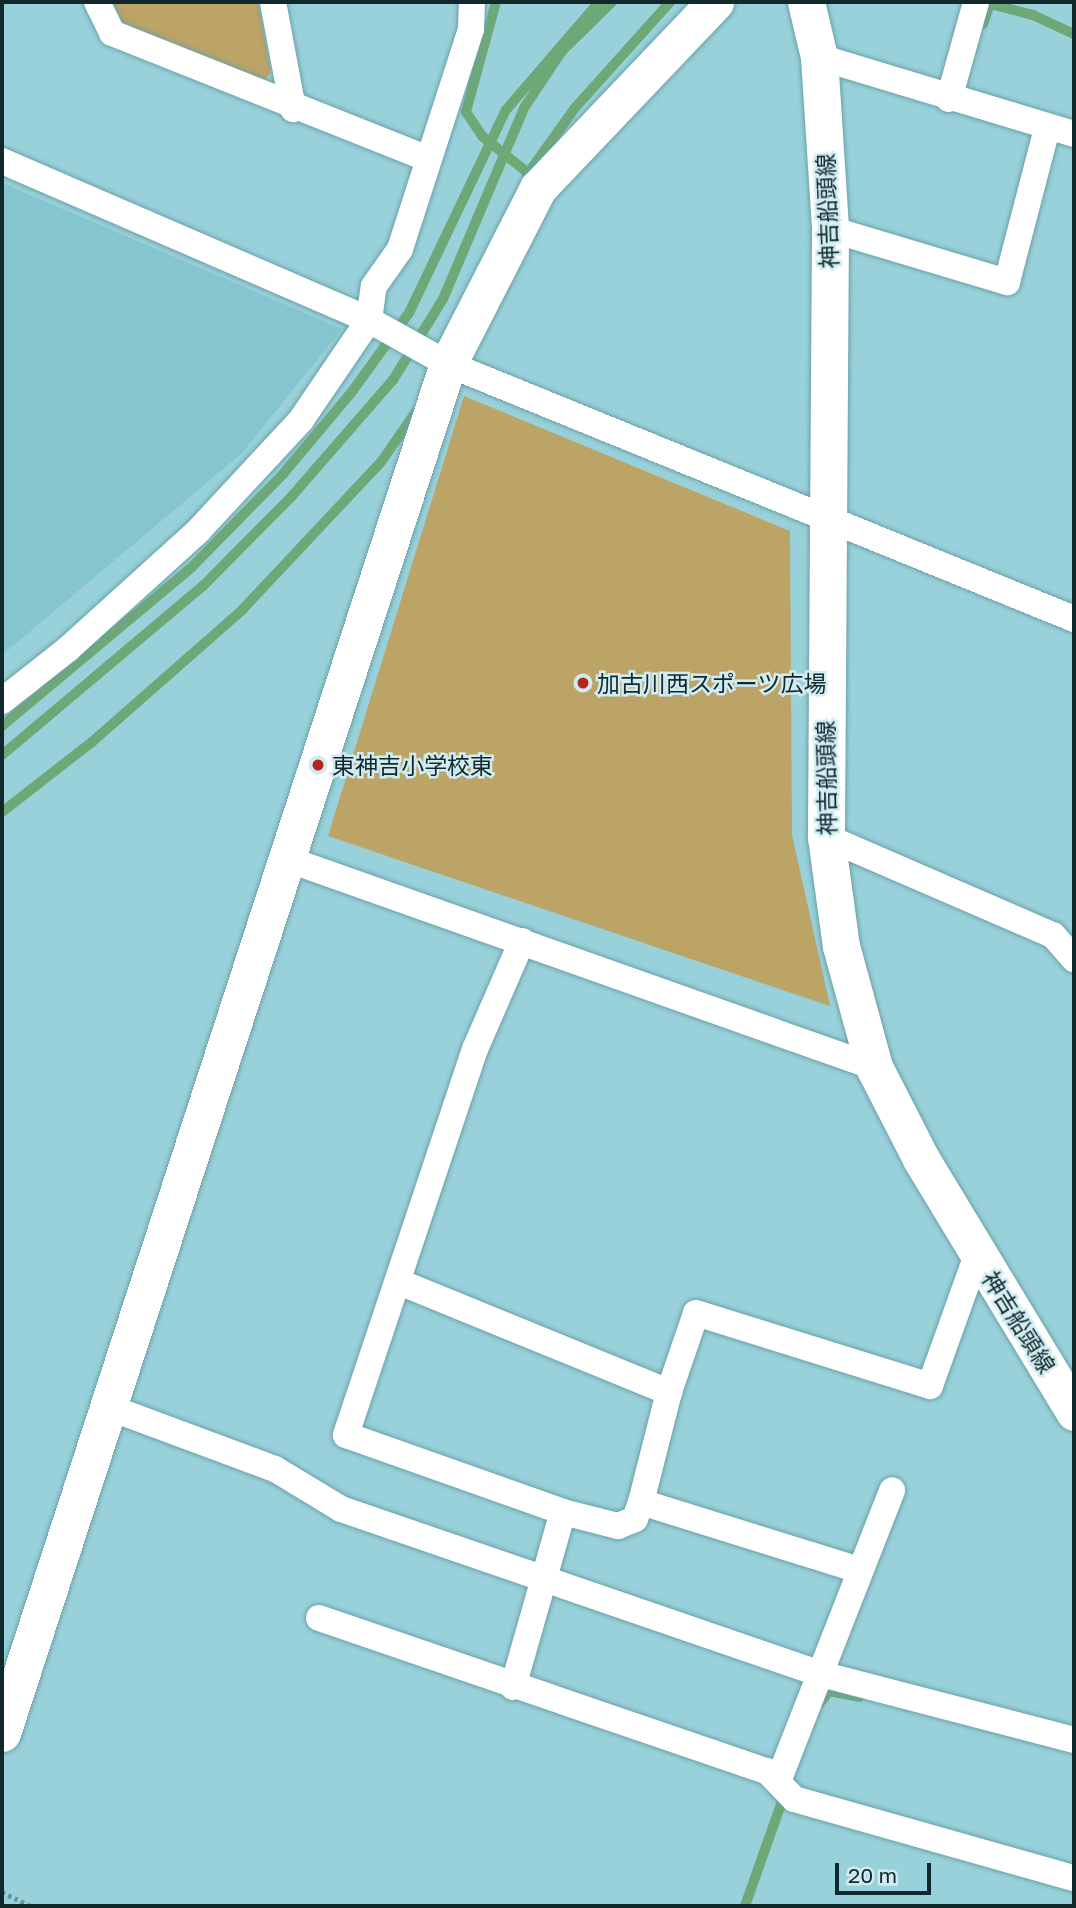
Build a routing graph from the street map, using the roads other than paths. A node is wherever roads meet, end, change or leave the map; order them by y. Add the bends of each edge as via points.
1 (97, 2) edge
2 (273, 2) edge
3 (472, 2) edge
4 (715, 2) edge
5 (806, 2) edge
6 (976, 2) edge
7 (819, 57) junction
8 (949, 99) junction
9 (293, 109) junction
10 (1047, 128) junction
11 (1074, 134) edge
12 (428, 159) junction
13 (2, 161) edge
14 (830, 229) junction
15 (369, 320) junction
16 (448, 364) junction
17 (824, 517) junction
18 (1074, 619) edge
19 (2, 701) edge
20 (825, 837) junction
21 (287, 859) junction
22 (522, 941) junction
23 (1074, 959) edge
24 (874, 1067) junction
25 (977, 1255) junction
26 (399, 1282) junction
27 (669, 1392) junction
28 (108, 1407) junction
29 (1074, 1412) edge
30 (892, 1490) dead end
31 (641, 1502) junction
32 (563, 1512) junction
33 (859, 1570) junction
34 (545, 1576) junction
35 (319, 1618) dead end
36 (821, 1674) junction
37 (513, 1687) junction
38 (2, 1733) edge
39 (1074, 1740) edge
40 (786, 1789) junction
41 (1074, 1878) edge

1 - 9 street via 112,33
2 - 9 street
3 - 12 street via 471,29
4 - 16 street via 538,188
5 - 7 street, 神吉船頭線
6 - 8 street
7 - 8 street
7 - 14 street, 神吉船頭線
8 - 10 street
9 - 12 street
10 - 11 street
10 - 14 street via 1007,282
12 - 15 street via 400,249 374,286
13 - 15 street
14 - 17 street, 神吉船頭線
15 - 16 street
15 - 19 street via 301,420 198,531 68,649
16 - 17 street
16 - 21 street
17 - 18 street
17 - 20 street, 神吉船頭線
20 - 23 street via 1053,935
20 - 24 street, 神吉船頭線 via 841,946
21 - 22 street
21 - 28 street
22 - 24 street
22 - 26 street via 475,1049
24 - 25 street, 神吉船頭線
25 - 27 street via 930,1386 696,1313
25 - 29 street, 神吉船頭線
26 - 27 street
26 - 32 street via 346,1435
27 - 31 street
28 - 34 street via 275,1469 341,1509
28 - 38 street
30 - 33 street
31 - 32 street via 635,1519 618,1526
31 - 33 street
32 - 34 street
33 - 36 street
34 - 36 street
34 - 37 street
35 - 37 street
36 - 39 street
36 - 40 street
37 - 40 street via 767,1771
40 - 41 street

